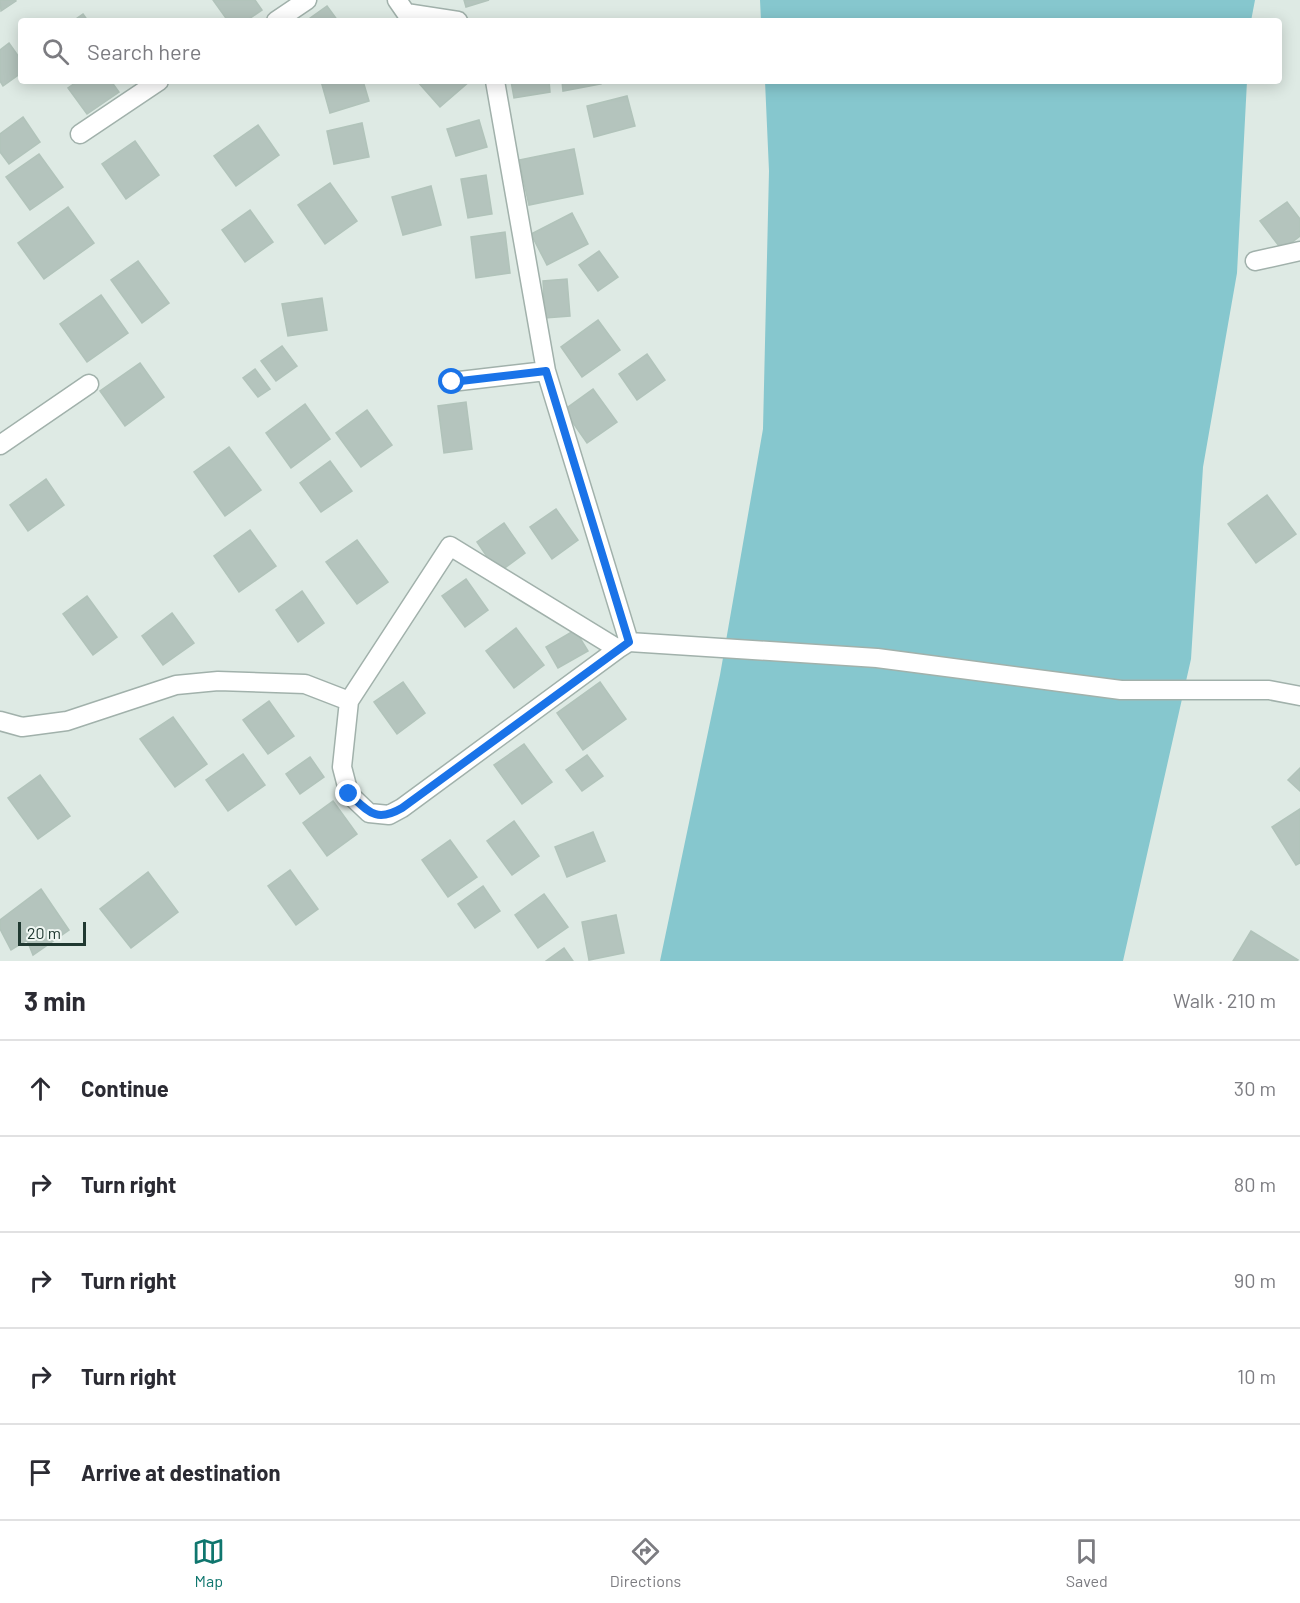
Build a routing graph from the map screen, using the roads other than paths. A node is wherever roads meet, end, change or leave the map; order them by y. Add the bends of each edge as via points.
1 (307, 0) edge
2 (397, 0) edge
3 (280, 18) edge
4 (438, 18) edge
5 (155, 84) edge
6 (496, 84) edge
7 (80, 134) dead end
8 (1300, 251) edge
9 (1255, 261) dead end
10 (546, 371) junction
11 (452, 382) dead end
12 (89, 384) dead end
13 (0, 445) edge
14 (624, 646) junction
15 (1300, 696) edge
16 (349, 701) junction
17 (0, 721) edge

1 - 3 street
2 - 4 street via 406,13
5 - 7 street
6 - 10 street
8 - 9 street
10 - 11 street
10 - 14 street
12 - 13 street
14 - 15 street via 877,658 1121,690 1269,690
14 - 16 street via 450,546
14 - 16 street via 389,815 369,813 349,794 342,767
16 - 17 street via 305,684 218,681 176,686 67,721 22,727

